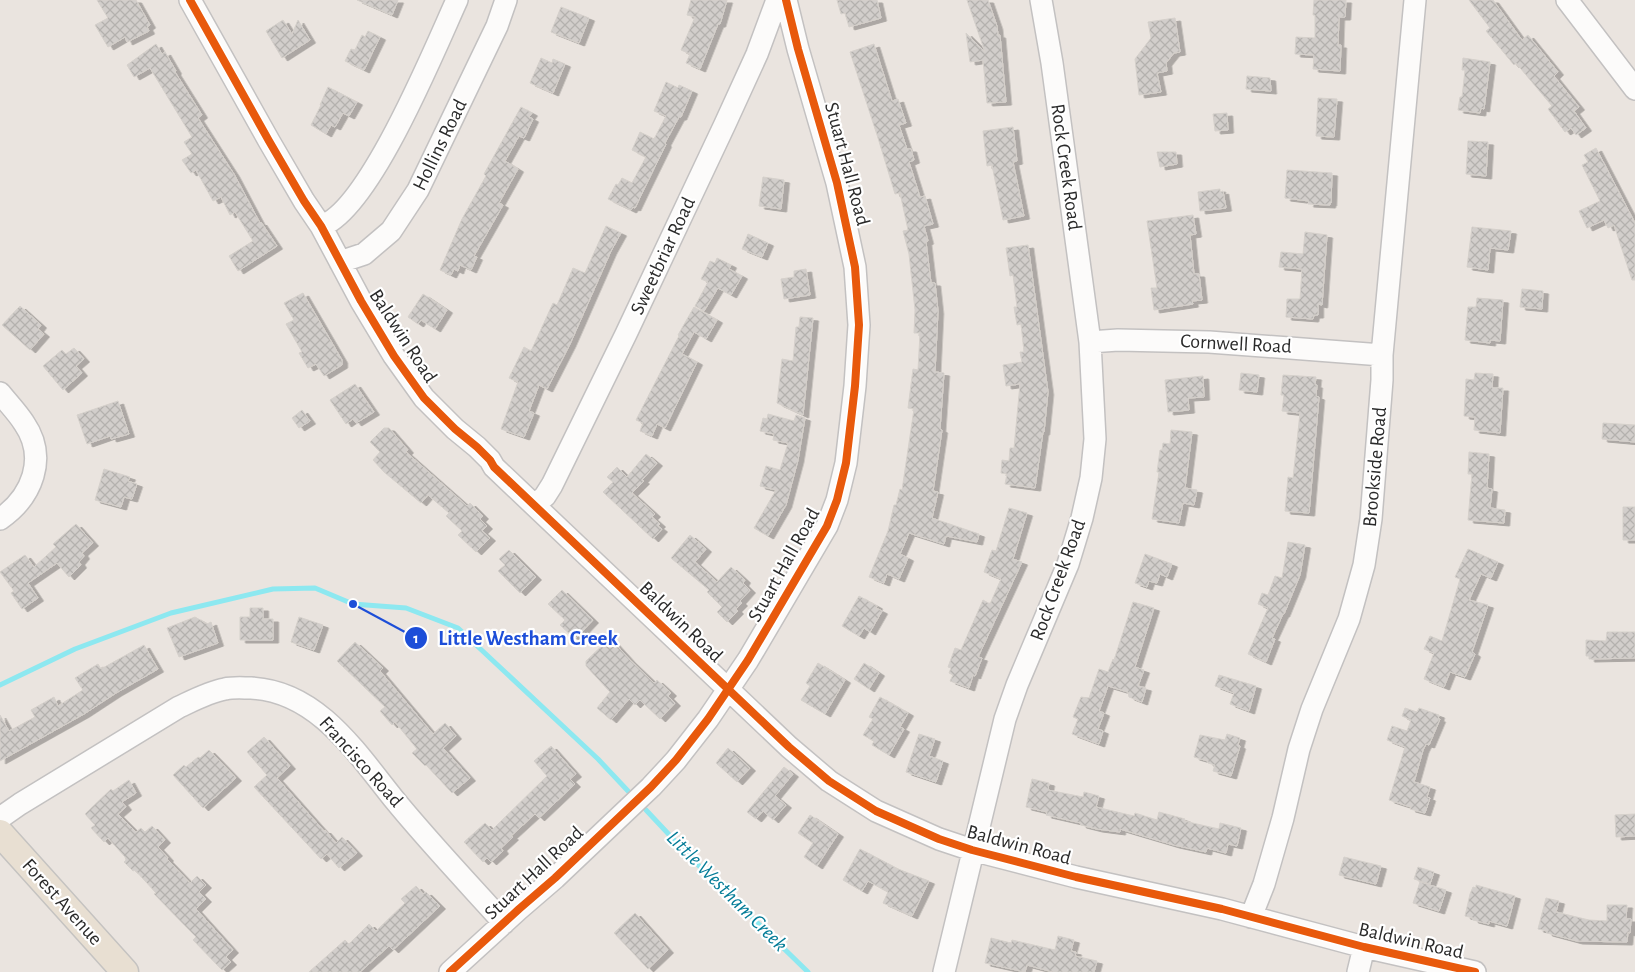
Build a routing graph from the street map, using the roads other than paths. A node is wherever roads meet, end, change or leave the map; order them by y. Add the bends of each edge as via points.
1 (190, 0) edge
2 (458, 0) edge
3 (506, 0) edge
4 (777, 0) edge
5 (786, 0) edge
6 (1041, 0) edge
7 (1416, 0) edge
8 (1567, 0) edge
9 (1631, 78) edge
10 (321, 226) junction
11 (340, 262) junction
12 (1090, 342) junction
13 (1382, 354) junction
14 (0, 393) edge
15 (535, 505) junction
16 (0, 520) edge
17 (729, 690) junction
18 (0, 818) edge
19 (0, 833) edge
20 (972, 850) junction
21 (1251, 917) junction
22 (504, 923) junction
23 (1364, 948) junction
24 (125, 972) edge
25 (450, 972) edge
26 (944, 972) edge
27 (1358, 972) edge
28 (1474, 972) edge

1 - 10 street, Baldwin Road
2 - 10 street via 372,174 337,216
3 - 11 street, Hollins Road via 497,26 418,190 392,231 364,254
4 - 15 street, Sweetbriar Road via 757,54 626,334 552,486
5 - 17 street, Stuart Hall Road via 837,183 855,267 859,324 855,386 846,463 827,526
6 - 12 street, Rock Creek Road
7 - 13 street, Brookside Road
8 - 9 street
10 - 11 street, Baldwin Road
11 - 15 street, Baldwin Road via 415,387
12 - 13 street, Cornwell Road via 1209,342
12 - 20 street, Rock Creek Road via 1095,439 1082,518 1068,564 1005,719
13 - 21 street, Brookside Road via 1371,519 1362,574 1349,620 1304,733 1264,884
14 - 16 street via 25,423 34,444 36,464 28,492
15 - 17 street, Baldwin Road
17 - 20 street, Baldwin Road via 789,747 837,786 876,811
17 - 22 street, Stuart Hall Road via 652,786
18 - 22 street, Francisco Road via 179,707 225,688 261,688 280,692 310,707 342,737
19 - 24 main road, Forest Avenue
20 - 21 street, Baldwin Road
20 - 26 street, Rock Creek Road
21 - 23 street, Baldwin Road
22 - 25 street, Stuart Hall Road
23 - 27 street
23 - 28 street, Baldwin Road

